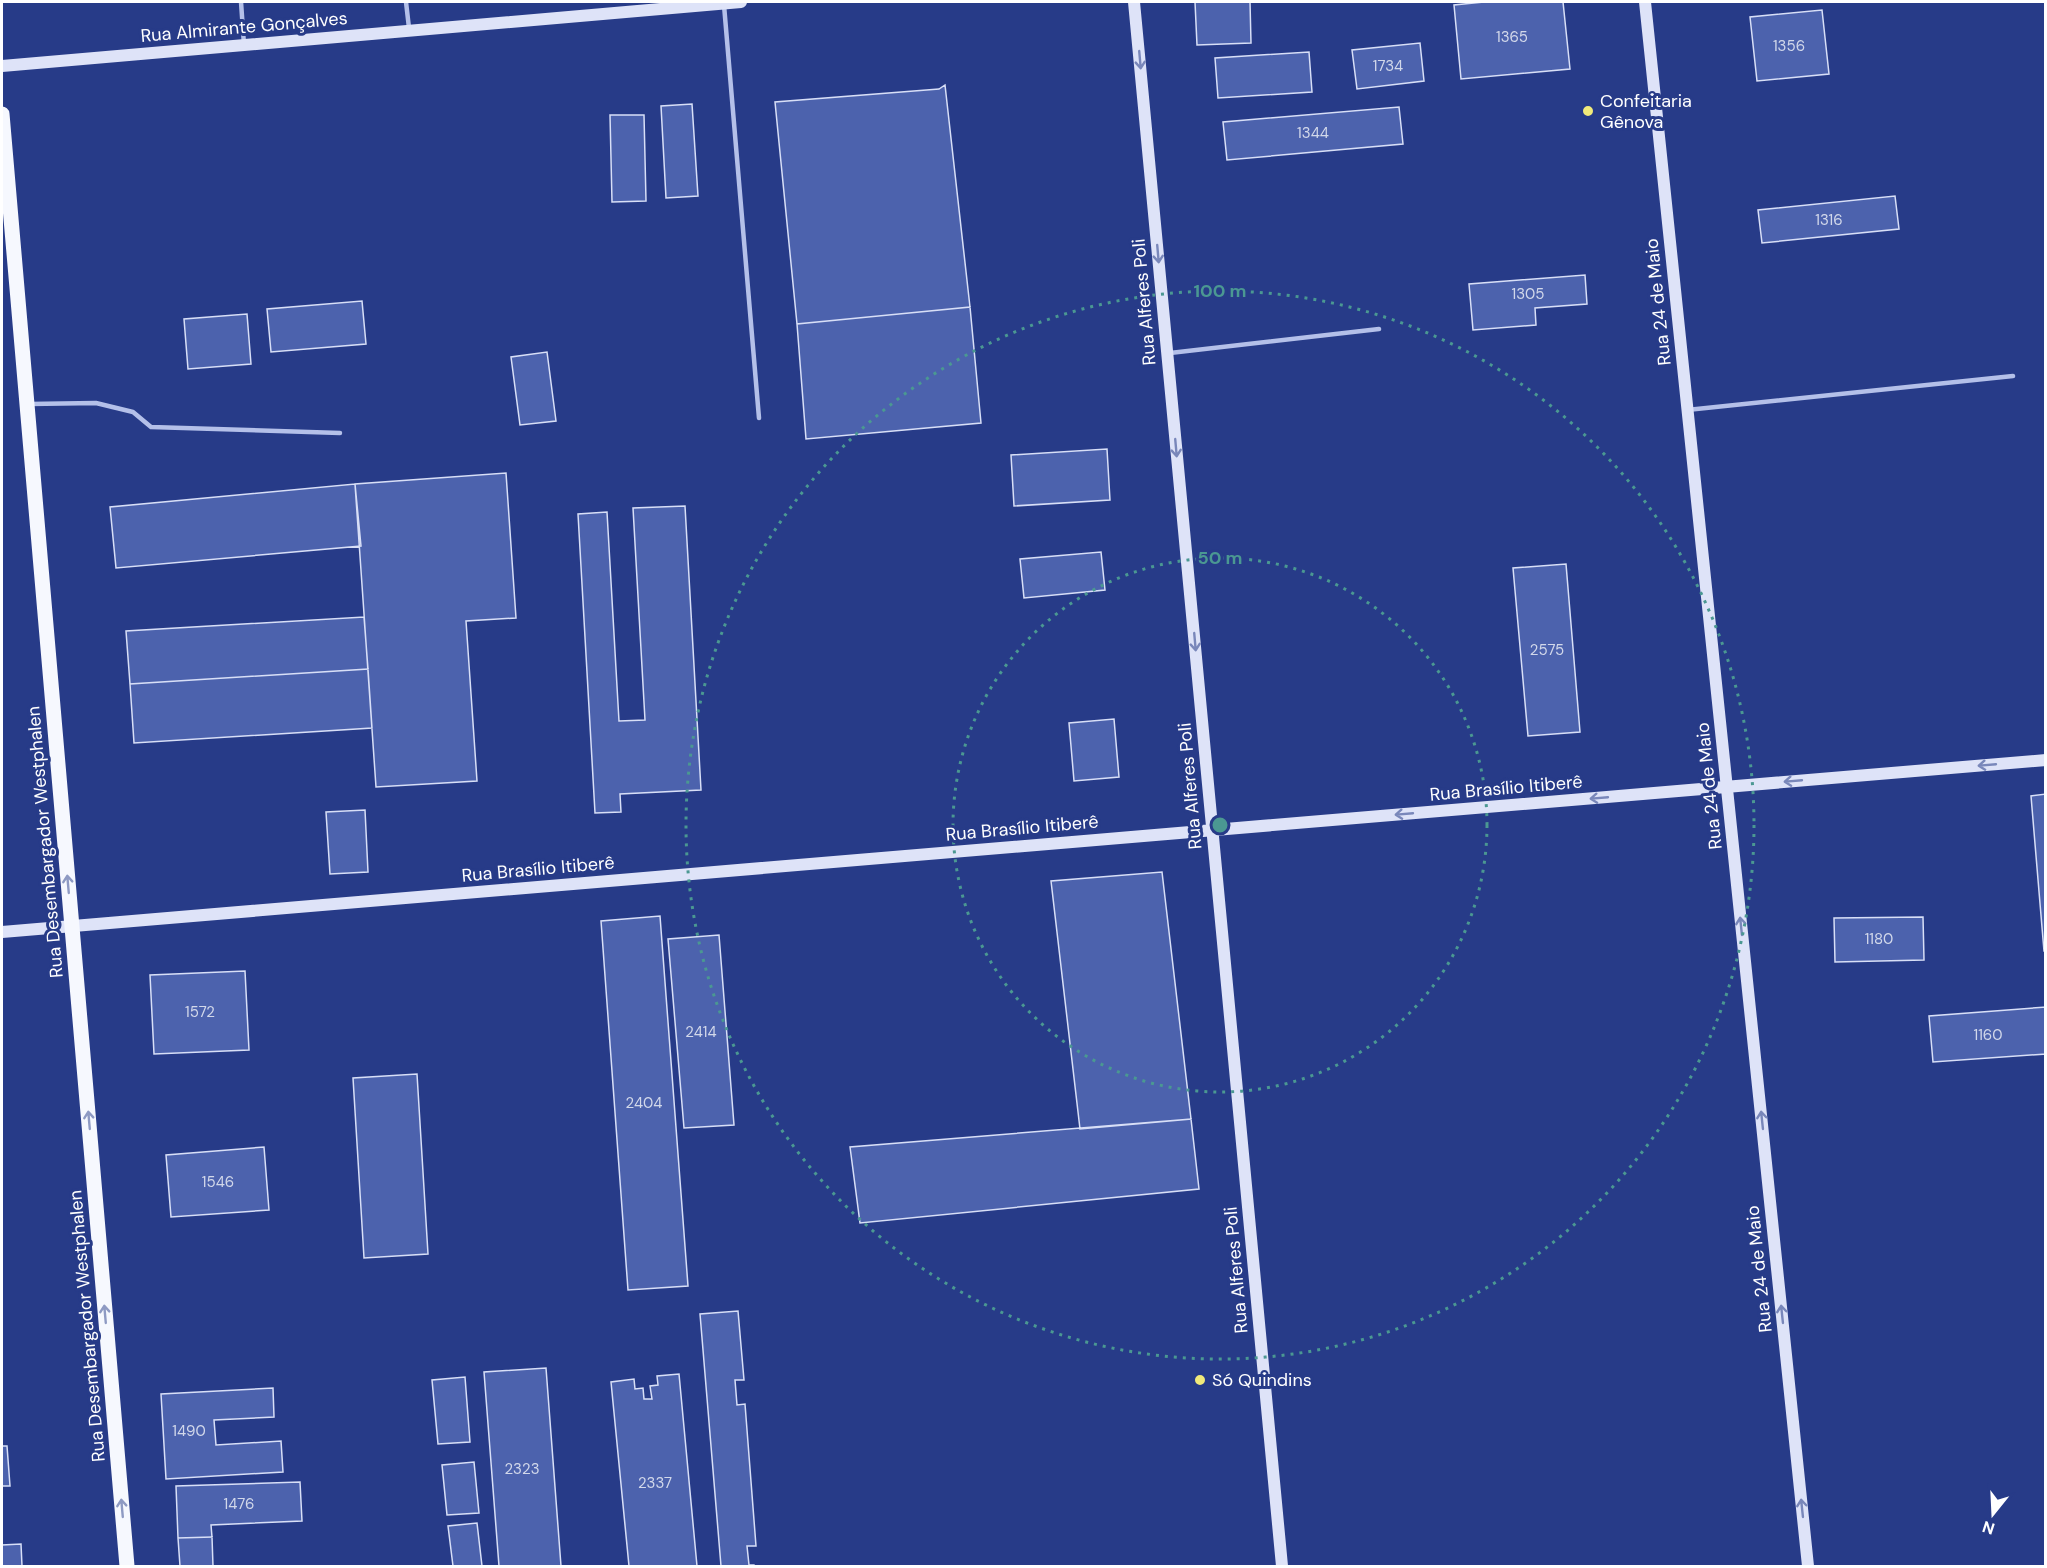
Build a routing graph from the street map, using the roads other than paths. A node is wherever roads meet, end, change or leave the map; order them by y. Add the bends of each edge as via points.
1 (241, 2) edge
2 (406, 2) edge
3 (741, 2) edge
4 (1134, 2) edge
5 (1645, 2) edge
6 (724, 3) junction
7 (409, 31) junction
8 (244, 45) junction
9 (2, 66) edge
10 (2, 114) edge
11 (1379, 328) dead end
12 (1167, 353) junction
13 (2013, 376) dead end
14 (27, 404) junction
15 (1688, 410) junction
16 (759, 418) dead end
17 (340, 433) dead end
18 (2046, 760) edge
19 (1727, 787) junction
20 (1212, 831) junction
21 (72, 926) junction
22 (2, 932) edge
23 (127, 1566) edge
24 (1282, 1566) edge
25 (1808, 1566) edge

1 - 8 lane
2 - 7 lane
3 - 6 street, Rua Almirante Gonçalves
4 -> 12 street, Rua Alferes Poli
5 - 15 street, Rua 24 de Maio
6 - 7 street, Rua Almirante Gonçalves
6 - 16 lane
7 - 8 street, Rua Almirante Gonçalves
8 - 9 street, Rua Almirante Gonçalves
10 - 14 main road, Rua Desembargador Westphalen
11 - 12 lane
12 -> 20 street, Rua Alferes Poli
13 - 15 lane
14 - 17 lane via 96,403 133,412 151,427
21 -> 14 main road, Rua Desembargador Westphalen
15 - 19 street, Rua 24 de Maio
18 -> 19 street, Rua Brasílio Itiberê
19 -> 20 street, Rua Brasílio Itiberê
25 -> 19 street, Rua 24 de Maio
20 - 21 street, Rua Brasílio Itiberê
20 - 24 street, Rua Alferes Poli
21 - 22 street, Rua Brasílio Itiberê
23 -> 21 main road, Rua Desembargador Westphalen

